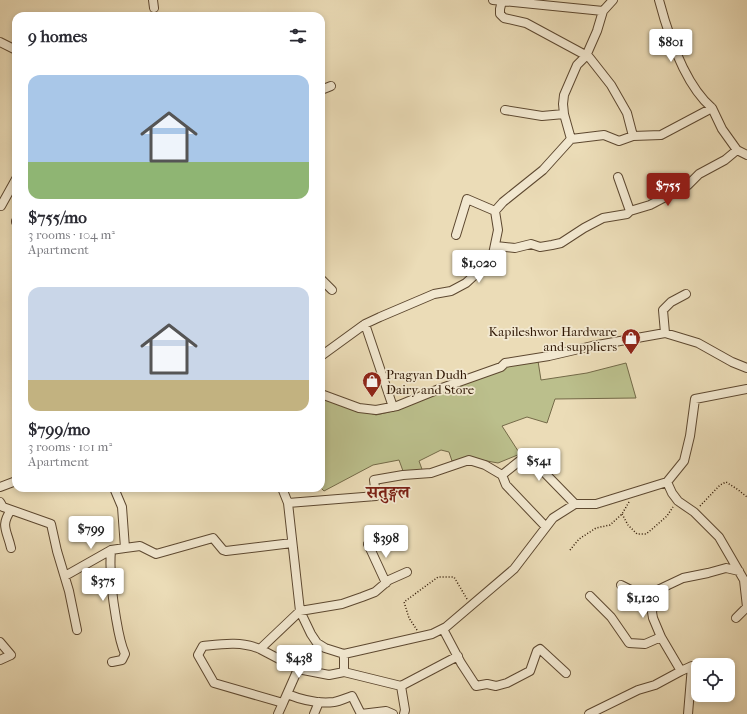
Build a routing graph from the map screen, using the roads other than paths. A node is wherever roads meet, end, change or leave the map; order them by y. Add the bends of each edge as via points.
1 (493, 0) edge
2 (613, 0) edge
3 (659, 0) edge
4 (502, 1) junction
5 (533, 2) edge
6 (603, 11) junction
7 (0, 42) edge
8 (12, 48) edge
9 (586, 56) junction
10 (330, 86) dead end
11 (325, 88) edge
12 (712, 108) junction
13 (505, 110) dead end
14 (564, 114) junction
15 (633, 136) junction
16 (571, 140) junction
17 (737, 150) junction
18 (747, 155) edge
19 (618, 177) dead end
20 (12, 186) edge
21 (1, 206) edge
22 (495, 211) junction
23 (630, 211) junction
24 (456, 235) dead end
25 (496, 246) junction
26 (325, 284) edge
27 (332, 290) dead end
28 (686, 294) dead end
29 (364, 324) junction
30 (665, 333) junction
31 (325, 353) edge
32 (747, 368) edge
33 (747, 390) edge
34 (325, 395) edge
35 (393, 407) junction
36 (502, 475) junction
37 (12, 482) edge
38 (667, 482) junction
39 (0, 487) edge
40 (116, 492) edge
41 (284, 492) edge
42 (0, 502) edge
43 (288, 503) junction
44 (575, 504) junction
45 (11, 510) junction
46 (546, 527) junction
47 (292, 544) junction
48 (368, 544) dead end
49 (11, 548) dead end
50 (125, 548) junction
51 (111, 550) junction
52 (739, 571) junction
53 (407, 572) dead end
54 (65, 576) junction
55 (386, 583) junction
56 (621, 585) dead end
57 (650, 593) junction
58 (590, 596) dead end
59 (300, 611) junction
60 (736, 618) dead end
61 (443, 629) junction
62 (77, 630) dead end
63 (661, 637) junction
64 (0, 642) edge
65 (260, 649) junction
66 (344, 654) junction
67 (458, 656) junction
68 (0, 660) edge
69 (112, 662) dead end
70 (298, 669) junction
71 (681, 671) junction
72 (344, 672) junction
73 (566, 673) dead end
74 (401, 686) junction
75 (287, 694) junction
76 (319, 702) junction
77 (283, 703) junction
78 (406, 713) edge
79 (278, 714) edge
80 (314, 714) edge
81 (361, 714) edge
82 (393, 714) edge
83 (589, 714) edge
84 (688, 714) edge

1 - 4 street
2 - 6 street
3 - 12 street via 677,54 694,87
4 - 5 street
4 - 9 street via 500,14 504,18 526,23
5 - 6 street
6 - 9 street via 598,31
7 - 8 street
9 - 14 street via 577,65 564,95
9 - 15 street via 595,64 618,96 627,113
10 - 11 street
12 - 15 street via 661,135
12 - 17 street via 722,129
13 - 14 street via 542,116
14 - 16 street
15 - 16 street via 619,141 604,135
16 - 22 street via 543,170
17 - 18 street
17 - 23 street via 688,185
19 - 23 street
20 - 21 street
22 - 24 street via 467,199
22 - 25 street via 498,230
23 - 25 street via 627,214 603,218 561,243 540,247 531,244 515,248
25 - 29 street via 492,259 466,283 451,291 434,294 397,308
26 - 27 street
28 - 30 street via 663,310
29 - 31 street
29 - 35 street
30 - 32 street via 698,343
30 - 35 street via 505,364
33 - 38 street via 695,399 684,461
34 - 35 street via 359,408 376,410
36 - 43 street via 485,465 469,460 431,473 374,480 376,496
36 - 44 street via 522,458 527,458
36 - 46 street via 506,485
37 - 39 street
38 - 44 street via 614,500 596,504
38 - 52 street via 678,501 694,512 720,537
40 - 50 street via 122,507
41 - 43 street
42 - 45 street via 3,507
43 - 47 street
44 - 46 street via 553,518
45 - 49 street via 3,523
45 - 54 street via 51,524
46 - 61 street via 514,569
47 - 50 street via 226,551 213,538 156,554 140,546
47 - 59 street
48 - 55 street
50 - 51 street
51 - 54 street
51 - 69 street via 109,567 112,596 125,654 122,660
52 - 57 street via 726,568 683,578
52 - 60 street via 744,580 747,607
53 - 55 street
54 - 62 street
55 - 59 street via 376,592 342,604
56 - 57 street via 644,595
57 - 63 street via 654,603 653,618
58 - 63 street via 611,617 629,643 645,644
59 - 65 street
59 - 66 street via 317,643
61 - 66 street via 432,634
61 - 67 street
63 - 71 street
64 - 68 street via 11,655
65 - 70 street
65 - 77 street via 251,645 226,643 203,646 198,655 214,683
66 - 72 street
67 - 73 street via 476,686 507,683 530,671 540,649
67 - 74 street
70 - 72 street via 329,675
70 - 75 street
71 - 83 street
71 - 84 street via 692,666
72 - 74 street
74 - 78 street
75 - 76 street
75 - 77 street
76 - 80 street
76 - 81 street via 335,702 352,696
77 - 79 street
81 - 82 street via 386,711

